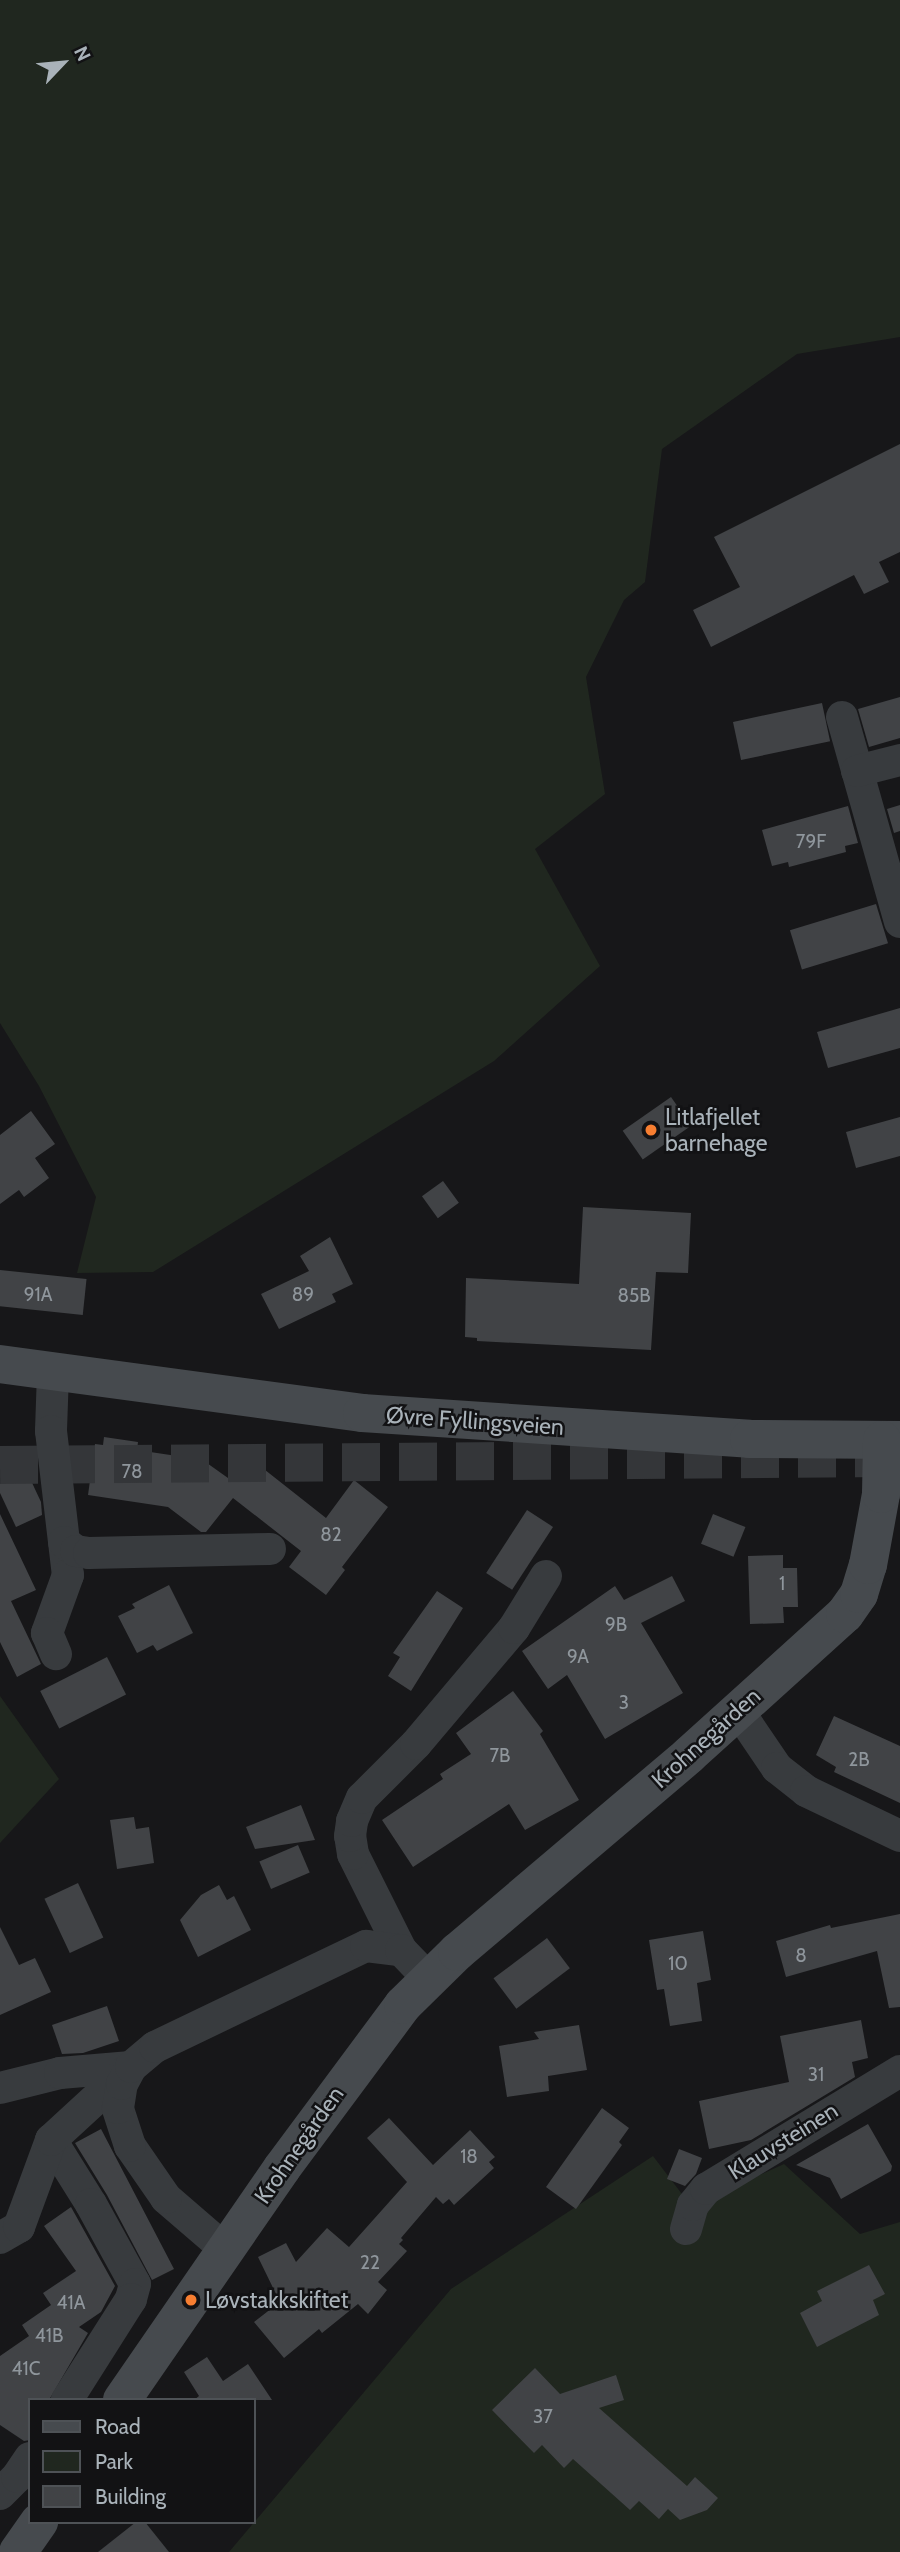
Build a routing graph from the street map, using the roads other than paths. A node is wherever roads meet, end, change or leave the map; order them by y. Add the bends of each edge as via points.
1 (842, 717) dead end
2 (900, 760) edge
3 (857, 771) junction
4 (900, 919) edge
5 (0, 1364) edge
6 (53, 1373) junction
7 (891, 1440) edge
8 (64, 1542) junction
9 (270, 1549) dead end
10 (546, 1576) dead end
11 (56, 1654) dead end
12 (737, 1709) junction
13 (900, 1836) edge
14 (401, 1950) junction
15 (428, 1978) junction
16 (131, 2067) junction
17 (900, 2071) edge
18 (0, 2088) edge
19 (51, 2140) junction
20 (686, 2229) dead end
21 (0, 2238) edge
22 (225, 2249) junction
23 (68, 2398) edge
24 (123, 2398) edge
25 (28, 2461) edge
26 (0, 2494) edge
27 (37, 2524) edge
28 (18, 2552) edge

1 - 3 street
2 - 3 street
3 - 4 street
5 - 6 main road, Øvre Fyllingsveien
6 - 7 main road, Øvre Fyllingsveien via 362,1413 736,1438
6 - 8 street via 51,1432
7 - 12 main road, Krohnegården via 859,1594 845,1614
8 - 9 street via 89,1553
8 - 11 street via 66,1586 47,1633
10 - 14 street via 514,1628 416,1744 362,1798 352,1821 353,1854
12 - 13 street via 778,1768 806,1791
12 - 15 main road, Krohnegården
14 - 15 street
14 - 16 street via 366,1946 155,2047
15 - 22 main road, Krohnegården via 369,2047
16 - 18 street via 60,2073
16 - 19 street
16 - 22 street via 118,2108 130,2146 166,2198
17 - 20 street, Klauvsteinen via 706,2189 693,2205
19 - 21 street via 19,2227
19 - 23 street via 135,2284 131,2299
22 - 24 main road, Krohnegården
25 - 26 street
27 - 28 main road

